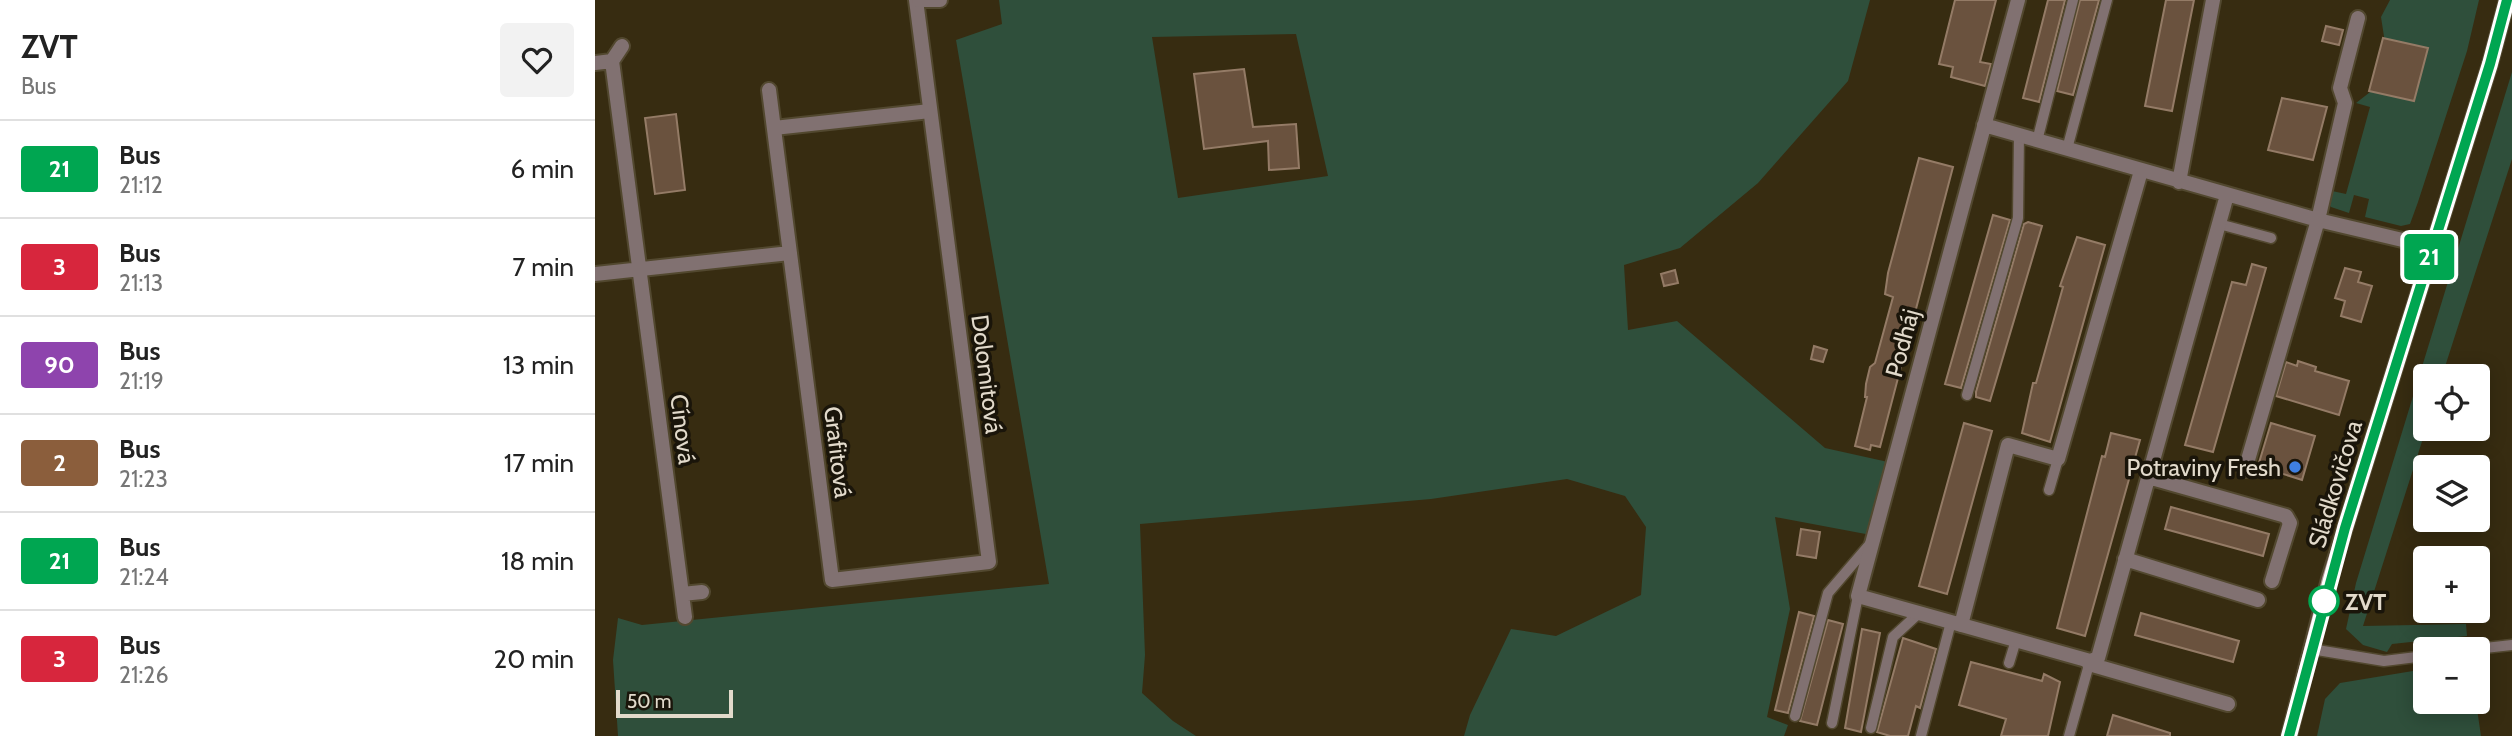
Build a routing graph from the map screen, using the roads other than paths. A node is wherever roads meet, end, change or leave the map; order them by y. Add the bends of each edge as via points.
1 (917, 0) edge
2 (940, 0) edge
3 (2018, 0) edge
4 (2073, 0) edge
5 (2107, 0) edge
6 (2213, 0) edge
7 (2507, 0) edge
8 (2358, 18) dead end
9 (622, 46) dead end
10 (612, 61) junction
11 (595, 63) edge
12 (769, 90) dead end
13 (930, 111) junction
14 (1984, 125) junction
15 (774, 128) junction
16 (2019, 135) junction
17 (2037, 141) junction
18 (2067, 149) junction
19 (2141, 171) junction
20 (2179, 181) junction
21 (2227, 195) junction
22 (2318, 220) junction
23 (2219, 224) junction
24 (2271, 238) dead end
25 (2433, 247) junction
26 (790, 253) junction
27 (639, 269) junction
28 (595, 274) edge
29 (1967, 395) dead end
30 (2058, 459) junction
31 (2245, 470) dead end
32 (2148, 477) junction
33 (2049, 490) dead end
34 (1873, 541) junction
35 (2125, 559) junction
36 (908, 572) joint
37 (2272, 581) dead end
38 (702, 592) dead end
39 (682, 594) junction
40 (1858, 596) junction
41 (2258, 600) dead end
42 (1919, 613) junction
43 (685, 617) dead end
44 (1956, 623) junction
45 (2016, 640) junction
46 (2512, 645) edge
47 (2490, 647) edge
48 (2311, 649) junction
49 (2413, 657) edge
50 (2009, 663) dead end
51 (2089, 663) junction
52 (2228, 704) dead end
53 (1795, 716) dead end
54 (1832, 723) dead end
55 (1871, 728) dead end
56 (1921, 736) edge
57 (2069, 736) edge
58 (2289, 736) edge

1 - 2 street
1 - 13 street, Dolomitová
3 - 14 street, Podháj
4 - 17 lane
5 - 18 lane
6 - 20 street
7 - 25 main road, Sládkovičova
8 - 22 street via 2340,88 2345,103
9 - 10 street
10 - 11 street
10 - 27 street, Cínová
12 - 15 street, Grafitová
13 - 15 street
13 - 36 street, Dolomitová via 989,562
14 - 16 street
14 - 34 street, Podháj
15 - 26 street, Grafitová
16 - 17 street
16 - 29 lane via 2018,218
17 - 18 street
18 - 19 street
19 - 20 street
19 - 30 street
20 - 21 street
21 - 22 street
21 - 23 street
22 - 25 street
22 - 31 street
23 - 24 lane
23 - 32 street
25 - 48 main road, Sládkovičova
26 - 27 street
26 - 36 street, Grafitová via 832,580
27 - 28 street
27 - 39 street, Cínová
30 - 33 lane
30 - 44 street via 2008,445
32 - 35 street
32 - 37 street, Sládkovičova via 2286,516 2290,523
34 - 40 street, Podháj
34 - 53 lane via 1828,593
35 - 41 street
35 - 51 street via 2098,658
38 - 39 street
39 - 43 street, Cínová
40 - 42 street
40 - 54 lane
42 - 44 street
42 - 55 lane via 1893,637
44 - 45 street
44 - 56 lane
45 - 50 lane
45 - 51 street
46 - 47 lane
48 - 49 lane via 2384,661
48 - 58 main road, Sládkovičova
51 - 52 street
51 - 57 lane

